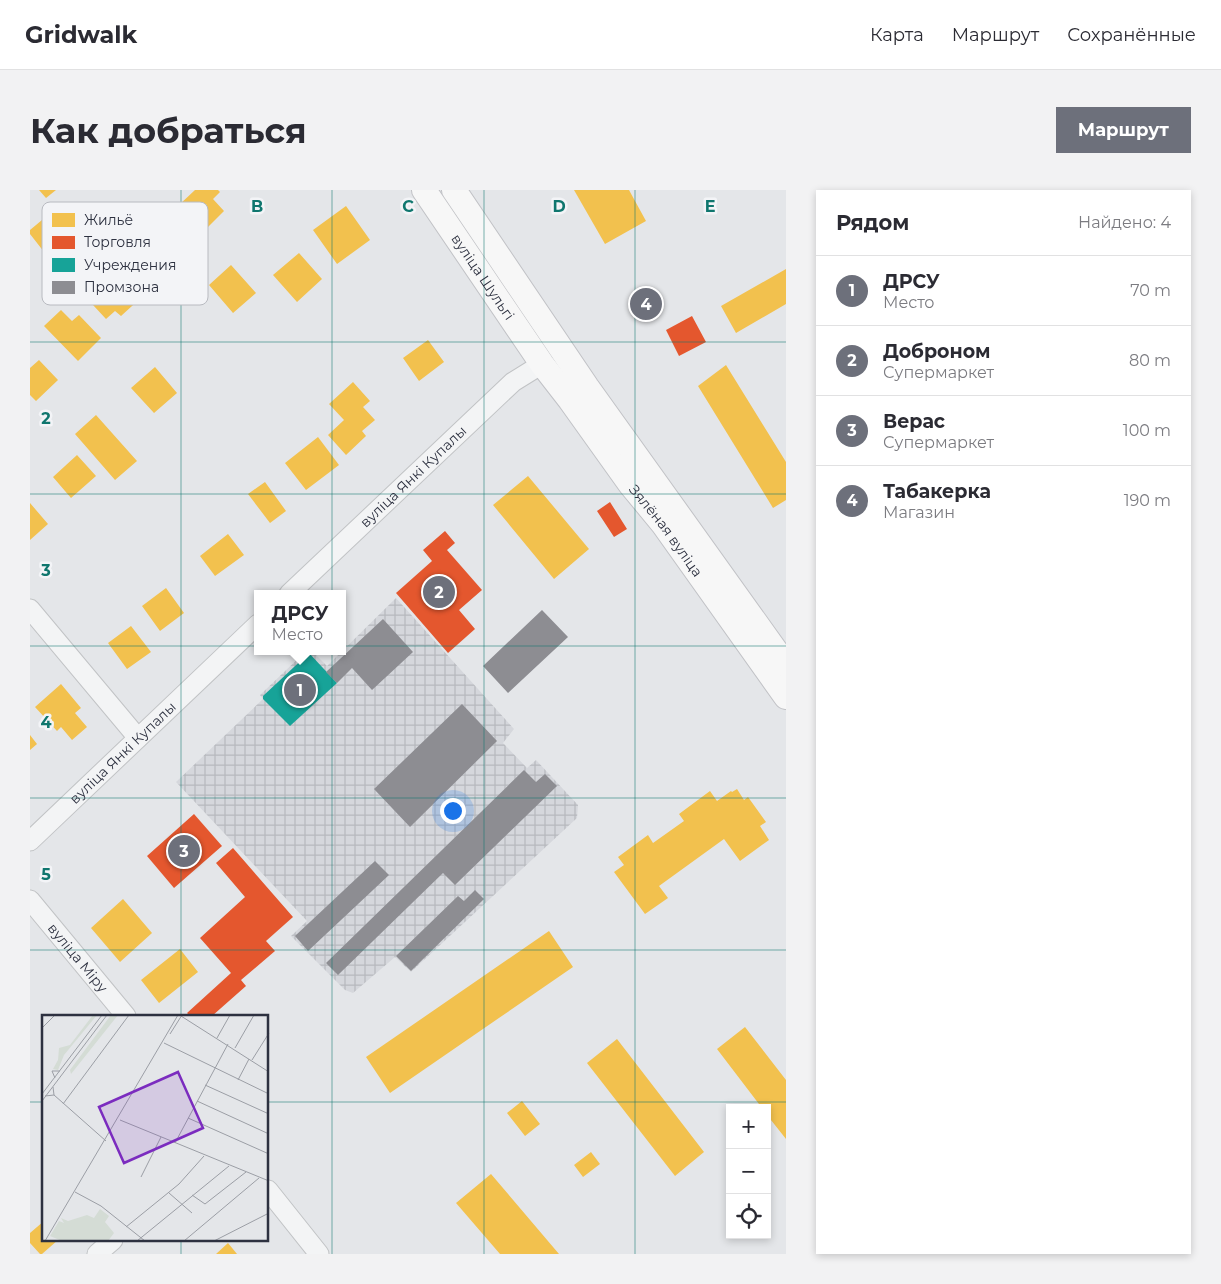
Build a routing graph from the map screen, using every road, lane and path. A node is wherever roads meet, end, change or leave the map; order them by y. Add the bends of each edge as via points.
1 (424, 190) edge
2 (454, 190) edge
3 (566, 356) junction
4 (542, 364) junction
5 (293, 590) edge
6 (30, 609) edge
7 (254, 628) edge
8 (786, 665) edge
9 (786, 697) edge
10 (138, 738) junction
11 (30, 840) edge
12 (30, 900) edge
13 (125, 1015) edge
14 (269, 1191) edge
15 (111, 1242) edge
16 (97, 1254) edge
17 (319, 1254) edge

1 - 4 main road, вуліца Шульгі
2 - 3 main road, вуліца Шульгі
3 - 4 main road
3 - 8 main road, Зялёная вуліца
4 - 5 street, вуліца Янкі Купалы via 513,382
4 - 9 main road, Зялёная вуліца via 663,524
6 - 10 street
7 - 10 street, вуліца Янкі Купалы
10 - 11 street, вуліца Янкі Купалы
12 - 13 street, вуліца Міру
14 - 17 street
15 - 16 street

